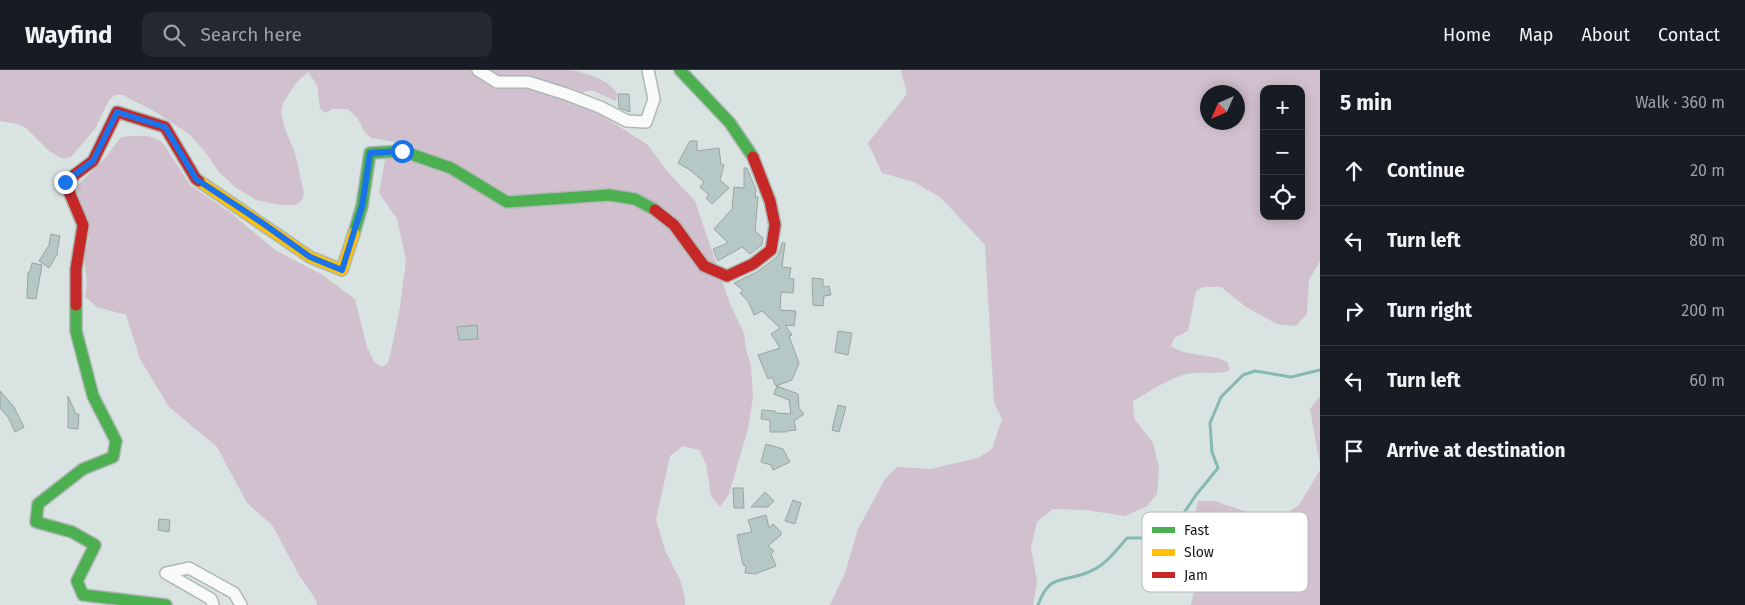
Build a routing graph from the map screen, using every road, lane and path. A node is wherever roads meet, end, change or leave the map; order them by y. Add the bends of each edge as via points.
1 (478, 70) edge
2 (648, 70) edge
3 (680, 70) edge
4 (166, 605) edge
5 (212, 605) edge
6 (241, 605) edge

1 - 2 street via 498,82 528,82 600,107 627,121 646,122 654,99
3 - 4 street via 730,123 752,154 770,202 775,225 771,250 753,264 727,276 704,266 674,225 657,211 635,200 609,195 507,202 451,168 402,151 370,153 362,206 342,270 310,257 196,179 165,127 117,112 93,161 65,182 83,225 76,269 76,331 93,396 116,440 113,457 83,469 38,504 36,522 72,532 95,545 76,581 83,595
5 - 6 street via 211,599 166,573 189,568 234,593

